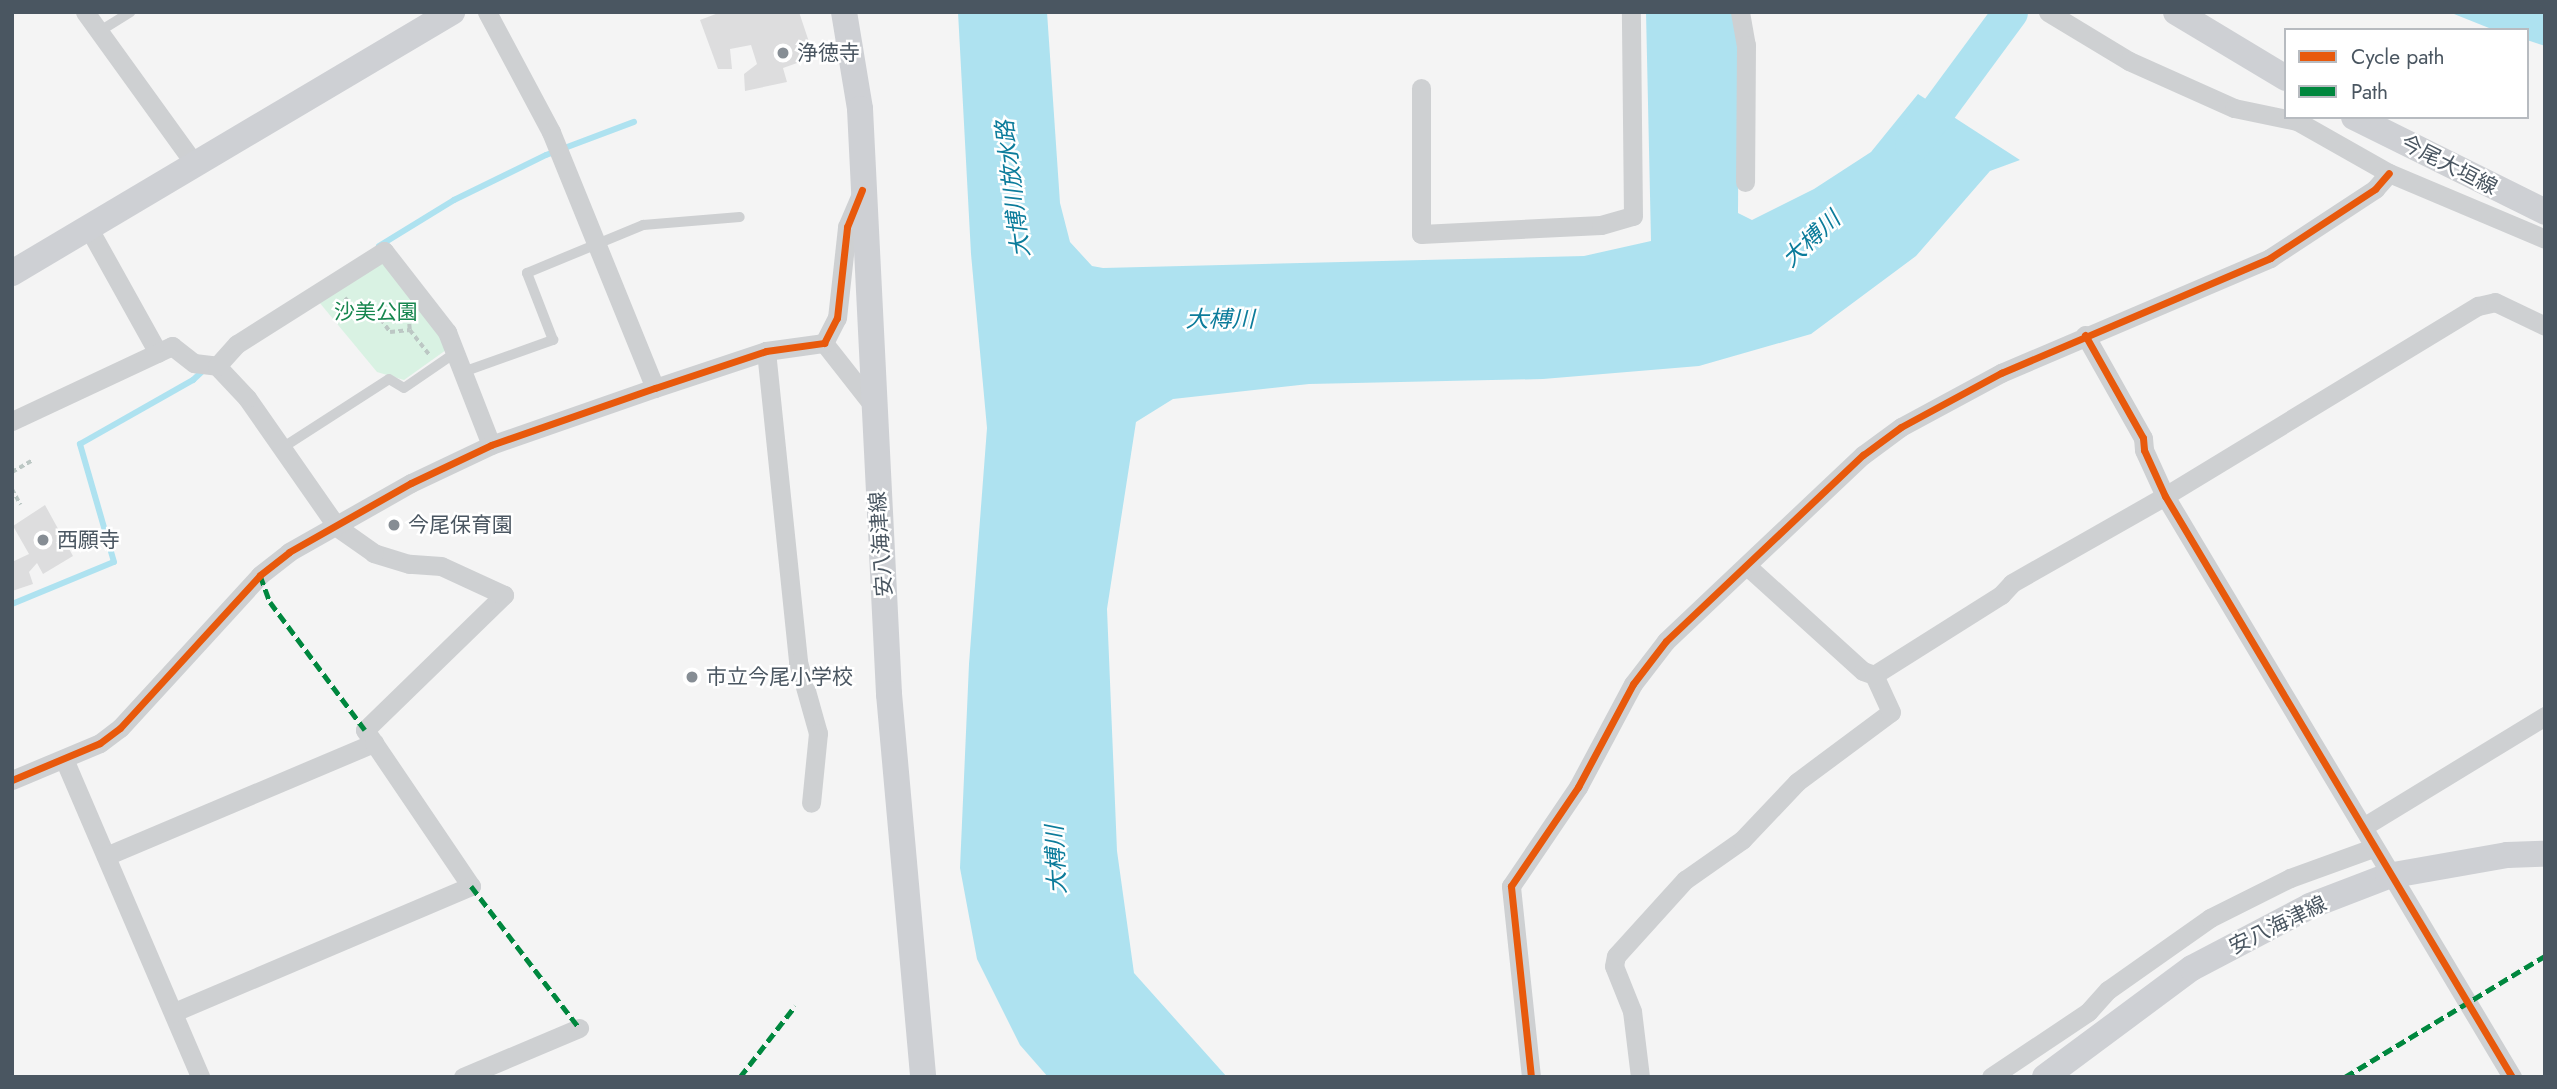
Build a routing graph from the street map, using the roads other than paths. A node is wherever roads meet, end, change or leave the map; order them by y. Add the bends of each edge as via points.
1 (85, 12) edge
2 (131, 12) edge
3 (452, 12) edge
4 (487, 12) edge
5 (844, 12) edge
6 (1631, 12) edge
7 (1740, 12) edge
8 (2049, 12) edge
9 (2176, 12) edge
10 (100, 31) junction
11 (2284, 77) edge
12 (1421, 88) dead end
13 (2284, 118) edge
14 (2287, 119) edge
15 (2358, 119) edge
16 (193, 162) junction
17 (2389, 173) junction
18 (1745, 182) dead end
19 (862, 190) junction
20 (2545, 212) edge
21 (740, 217) dead end
22 (88, 227) junction
23 (2545, 239) edge
24 (596, 243) junction
25 (12, 273) edge
26 (2545, 326) edge
27 (2085, 335) junction
28 (824, 343) junction
29 (766, 351) junction
30 (158, 353) junction
31 (455, 353) junction
32 (217, 366) junction
33 (463, 372) junction
34 (655, 388) junction
35 (872, 404) junction
36 (12, 421) edge
37 (491, 445) junction
38 (282, 448) junction
39 (2165, 496) junction
40 (337, 527) junction
41 (1747, 566) junction
42 (1874, 675) junction
43 (2545, 716) edge
44 (374, 743) junction
45 (64, 759) junction
46 (12, 780) edge
47 (811, 803) dead end
48 (2363, 827) junction
49 (2373, 848) junction
50 (2545, 854) edge
51 (106, 856) junction
52 (2388, 876) junction
53 (174, 1013) junction
54 (579, 1028) dead end
55 (200, 1077) edge
56 (463, 1077) edge
57 (923, 1077) edge
58 (1531, 1077) edge
59 (1640, 1077) edge
60 (1990, 1077) edge
61 (2045, 1077) edge
62 (2512, 1077) edge

1 - 10 street
2 - 10 lane
3 - 16 main road
4 - 24 street via 551,132
5 - 19 main road, 安八海津線 via 860,108
6 - 12 street via 1633,216 1601,225 1422,234
7 - 18 street via 1746,45
8 - 13 street via 2129,61 2234,108
9 - 11 main road
10 - 16 street
14 - 17 street
15 - 20 main road, 今尾大垣線
16 - 22 main road
17 - 23 street
17 - 27 street via 2375,189 2270,258
19 - 28 street via 847,227 837,318
19 - 35 main road, 安八海津線
21 - 24 lane via 643,225
22 - 25 main road
22 - 30 street
24 - 33 lane via 527,273 553,340
24 - 34 street
26 - 39 street via 2495,302 2478,306
27 - 39 street via 2143,438
27 - 41 street via 2001,373 1901,427 1863,455
28 - 29 street
28 - 35 street
29 - 34 street
29 - 47 street via 798,662 818,733
30 - 32 street via 173,346 194,363
30 - 36 street
31 - 32 street via 447,332 384,251 237,344
31 - 33 street
31 - 38 lane via 404,387 389,379
32 - 38 street via 247,398
33 - 37 street
34 - 37 street
35 - 57 main road, 安八海津線 via 889,694
37 - 40 street via 411,482
38 - 40 street
39 - 42 street via 2012,583 2001,595
39 - 48 street
40 - 44 street via 374,553 410,564 441,566 504,595 365,730
40 - 45 street via 289,552 260,575 120,728
41 - 42 street via 1863,671
41 - 58 street via 1666,641 1633,684 1578,787 1511,886
42 - 59 street via 1891,712 1797,782 1742,840 1685,880 1616,956 1614,966 1632,1011
43 - 48 street
44 - 51 street
44 - 53 street via 471,886
45 - 46 street
45 - 51 street
48 - 49 street
49 - 52 street
49 - 60 street via 2290,878 2210,918 2108,990 2088,1012
50 - 52 main road, 安八海津線 via 2507,855
51 - 53 street
52 - 61 main road, 安八海津線 via 2310,906 2192,968
52 - 62 street
53 - 55 street
54 - 56 street

